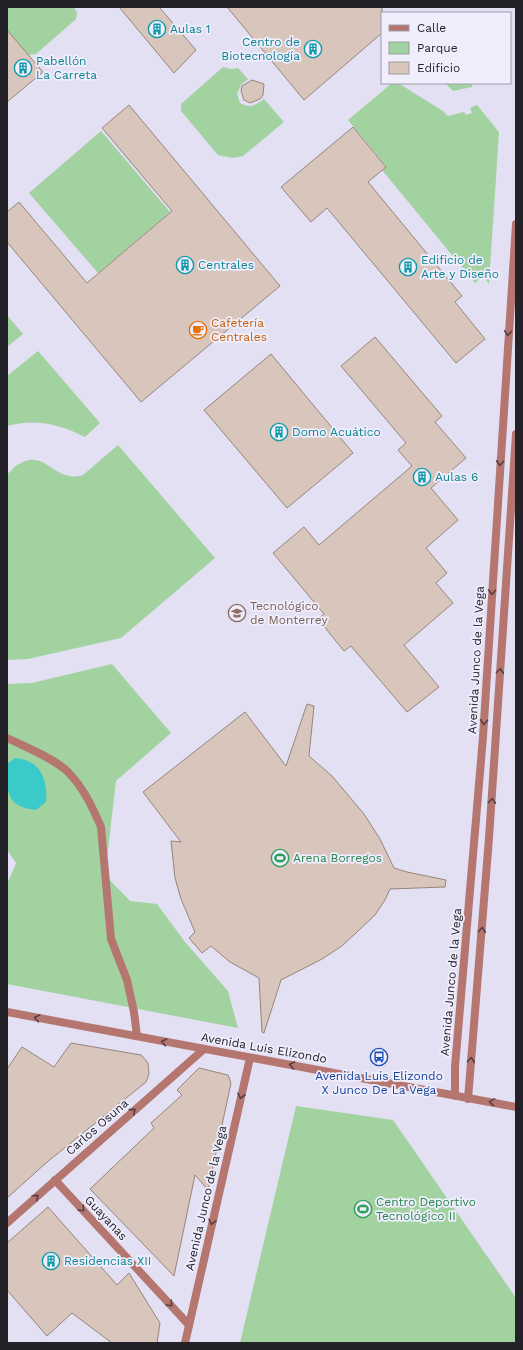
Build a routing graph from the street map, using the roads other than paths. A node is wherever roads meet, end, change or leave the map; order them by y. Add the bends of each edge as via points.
1 (516, 224) edge
2 (516, 434) edge
3 (7, 738) edge
4 (7, 1012) edge
5 (137, 1036) junction
6 (204, 1049) junction
7 (250, 1058) junction
8 (455, 1096) junction
9 (468, 1098) junction
10 (516, 1107) edge
11 (55, 1180) junction
12 (7, 1223) edge
13 (189, 1325) junction
14 (185, 1343) edge

1 -> 8 street, Avenida Junco de la Vega via 483,737 455,1067
9 -> 2 street, Avenida Junco de la Vega via 489,838
3 - 5 street via 34,750 66,770 88,797 101,827 111,939 127,980
5 -> 4 street, Avenida Luis Elizondo
6 -> 5 street, Avenida Luis Elizondo
6 - 7 street, Avenida Luis Elizondo
11 -> 6 street, Carlos Osuna
8 -> 7 street, Avenida Luis Elizondo
7 -> 13 street, Avenida Junco de la Vega
8 - 9 street, Avenida Luis Elizondo
10 -> 9 street, Avenida Luis Elizondo
12 -> 11 street, Carlos Osuna
11 -> 13 street, Guayanas
13 - 14 street, Avenida Junco de la Vega

